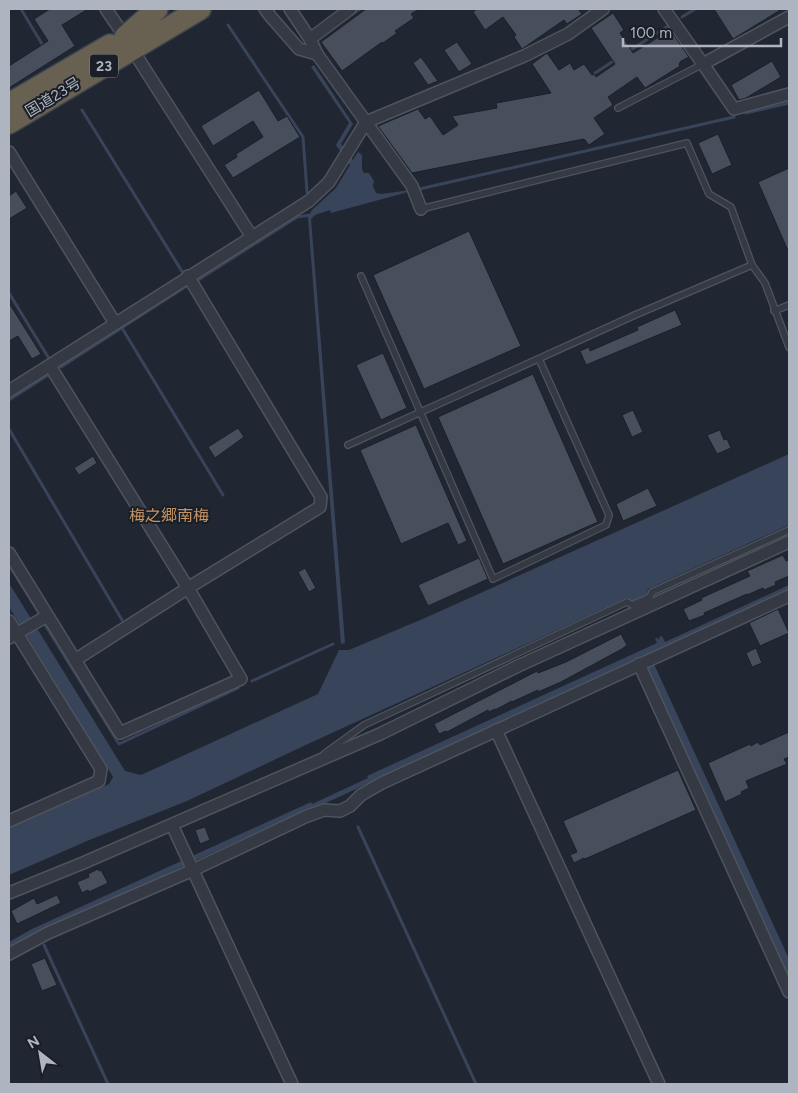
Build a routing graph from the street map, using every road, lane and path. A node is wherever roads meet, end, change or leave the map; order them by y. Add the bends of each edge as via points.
1 (106, 9) edge
2 (156, 9) edge
3 (171, 9) edge
4 (200, 9) edge
5 (218, 9) edge
6 (265, 9) edge
7 (290, 9) edge
8 (350, 9) edge
9 (603, 9) edge
10 (664, 9) edge
11 (789, 17) edge
12 (310, 39) junction
13 (128, 43) junction
14 (317, 54) junction
15 (703, 64) junction
16 (789, 94) edge
17 (9, 104) edge
18 (618, 108) dead end
19 (366, 122) junction
20 (9, 123) edge
21 (9, 152) edge
22 (421, 209) joint
23 (252, 237) junction
24 (752, 266) junction
25 (188, 276) junction
26 (360, 276) dead end
27 (789, 305) edge
28 (774, 312) junction
29 (115, 323) junction
30 (789, 347) edge
31 (539, 359) junction
32 (50, 366) junction
33 (9, 391) edge
34 (420, 412) junction
35 (348, 445) dead end
36 (789, 530) edge
37 (789, 542) edge
38 (9, 553) edge
39 (188, 588) junction
40 (789, 596) edge
41 (43, 619) junction
42 (9, 621) edge
43 (15, 634) edge
44 (75, 660) junction
45 (639, 664) junction
46 (496, 730) junction
47 (304, 768) junction
48 (9, 821) edge
49 (172, 825) junction
50 (191, 864) junction
51 (9, 893) edge
52 (9, 954) edge
53 (789, 992) edge
54 (292, 1084) edge
55 (659, 1084) edge

1 - 13 street
2 - 13 highway
3 - 13 highway, 国道23号 / 23
4 - 13 highway, 国道23号 / 23
5 - 13 highway
6 - 14 street via 299,48
7 - 12 street
8 - 12 street
9 - 19 street via 568,34 533,51
10 - 15 street
11 - 15 street
12 - 14 street
13 - 17 highway, 国道23号 / 23
13 - 20 highway, 国道23号 / 23
13 - 23 street
14 - 19 street
15 - 16 street via 734,109
15 - 18 lane
19 - 22 street via 414,191
19 - 23 street via 329,182 309,201
21 - 29 street
22 - 24 lane via 686,143 709,194 731,207
23 - 25 street
24 - 28 lane via 765,283
24 - 31 lane
25 - 29 street
25 - 39 street via 321,497 320,507
26 - 34 lane
27 - 28 lane
28 - 30 lane
29 - 32 street
31 - 34 lane
31 - 34 lane via 609,515 606,525 493,579
32 - 33 street
32 - 39 street
34 - 35 lane
36 - 47 lane via 652,592 650,597 632,605 627,602 364,725
37 - 47 street
38 - 41 street
39 - 44 street
39 - 44 street via 241,679 120,733
40 - 45 street
41 - 43 street
41 - 44 street
42 - 43 street
43 - 48 street via 101,769 99,781
45 - 46 street
45 - 53 street
46 - 50 street via 382,783 340,811 324,810
46 - 55 street
47 - 49 street
49 - 50 street
49 - 51 street
50 - 52 street
50 - 54 street

